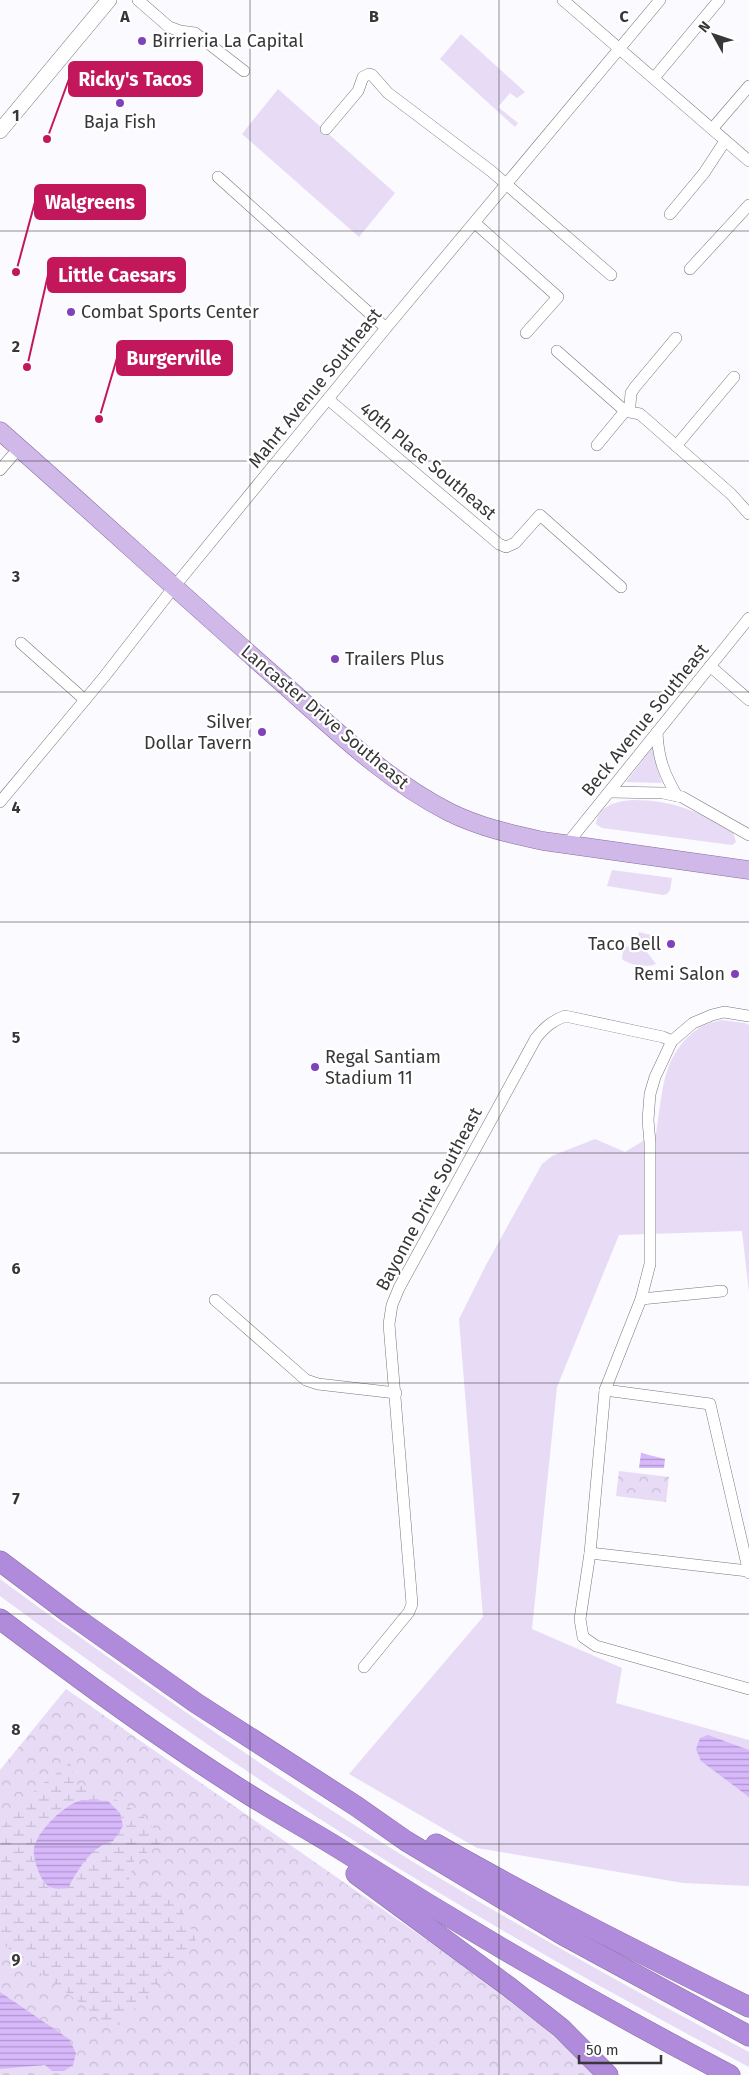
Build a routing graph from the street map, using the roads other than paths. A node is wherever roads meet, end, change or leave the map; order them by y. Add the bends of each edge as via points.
1 (109, 0) edge
2 (138, 0) edge
3 (563, 0) edge
4 (660, 0) edge
5 (719, 0) edge
6 (619, 48) junction
7 (244, 71) dead end
8 (654, 78) junction
9 (749, 86) edge
10 (326, 129) dead end
11 (712, 129) junction
12 (0, 131) edge
13 (726, 141) junction
14 (749, 161) edge
15 (218, 176) dead end
16 (507, 185) junction
17 (749, 205) edge
18 (670, 214) dead end
19 (475, 223) junction
20 (690, 270) dead end
21 (611, 275) dead end
22 (386, 328) junction
23 (526, 333) dead end
24 (676, 338) dead end
25 (557, 351) dead end
26 (734, 377) dead end
27 (329, 400) junction
28 (625, 411) junction
29 (0, 431) edge
30 (597, 445) dead end
31 (676, 446) junction
32 (19, 448) junction
33 (0, 470) edge
34 (749, 514) edge
35 (174, 587) junction
36 (621, 587) dead end
37 (749, 618) edge
38 (21, 643) dead end
39 (710, 666) junction
40 (85, 700) junction
41 (749, 700) edge
42 (657, 732) junction
43 (610, 792) junction
44 (677, 796) junction
45 (0, 802) edge
46 (749, 835) edge
47 (567, 844) junction
48 (749, 870) edge
49 (749, 1016) edge
50 (672, 1041) junction
51 (722, 1291) dead end
52 (641, 1299) junction
53 (215, 1300) dead end
54 (605, 1390) junction
55 (396, 1393) junction
56 (590, 1553) junction
57 (0, 1561) edge
58 (749, 1572) edge
59 (0, 1619) edge
60 (364, 1667) dead end
61 (749, 1689) edge
62 (247, 1794) junction
63 (356, 1806) junction
64 (749, 2007) edge
65 (749, 2036) edge
66 (608, 2075) edge
67 (730, 2075) edge

1 - 12 main road
2 - 7 street via 169,27 195,33
3 - 6 street
4 - 6 street, Mahrt Avenue Southeast
5 - 8 street
6 - 8 street
6 - 16 street, Mahrt Avenue Southeast
8 - 11 street
9 - 11 street
10 - 16 street via 358,91 363,77 369,74 388,93
11 - 13 street
13 - 14 street
13 - 18 street
15 - 22 street
16 - 19 street, Mahrt Avenue Southeast
16 - 21 street
17 - 20 street
19 - 22 street, Mahrt Avenue Southeast
19 - 23 street via 558,297
22 - 27 street, Mahrt Avenue Southeast
24 - 28 street via 635,387 630,406
25 - 28 street
26 - 31 street
27 - 35 street, Mahrt Avenue Southeast
27 - 36 street, 40th Place Southeast via 499,544 506,547 515,543 540,515
28 - 30 street
28 - 31 street via 640,414
29 - 32 main road, Lancaster Drive Southeast
31 - 34 street
32 - 33 street
32 - 35 main road, Lancaster Drive Southeast
35 - 40 street, Mahrt Avenue Southeast
35 - 47 main road, Lancaster Drive Southeast via 358,749 425,799 486,827
37 - 39 street, Beck Avenue Southeast
38 - 40 street
39 - 41 street
39 - 42 street, Beck Avenue Southeast
40 - 45 street, Mahrt Avenue Southeast
42 - 43 street, Beck Avenue Southeast
42 - 44 street via 660,763
43 - 44 street via 653,792
43 - 47 street, Beck Avenue Southeast
44 - 46 street
47 - 48 main road, Lancaster Drive Southeast
49 - 50 street via 736,1012 712,1015 693,1023
50 - 52 street via 650,1094 650,1264
50 - 55 street, Bayonne Drive Southeast via 565,1016 554,1020 536,1038 392,1305 389,1324
51 - 52 street
52 - 54 street
53 - 55 street via 306,1380 322,1385
54 - 56 street
54 - 58 street via 710,1404
55 - 60 street, Bayonne Drive Southeast via 412,1604
56 - 58 street
56 - 61 street via 580,1619 583,1637 588,1642
57 - 63 highway via 196,1703
59 - 62 highway via 76,1676
62 - 66 highway via 509,1987 561,2028
62 - 67 highway via 581,1995
63 - 64 highway via 411,1830 614,1940
63 - 65 highway via 406,1841 555,1930

